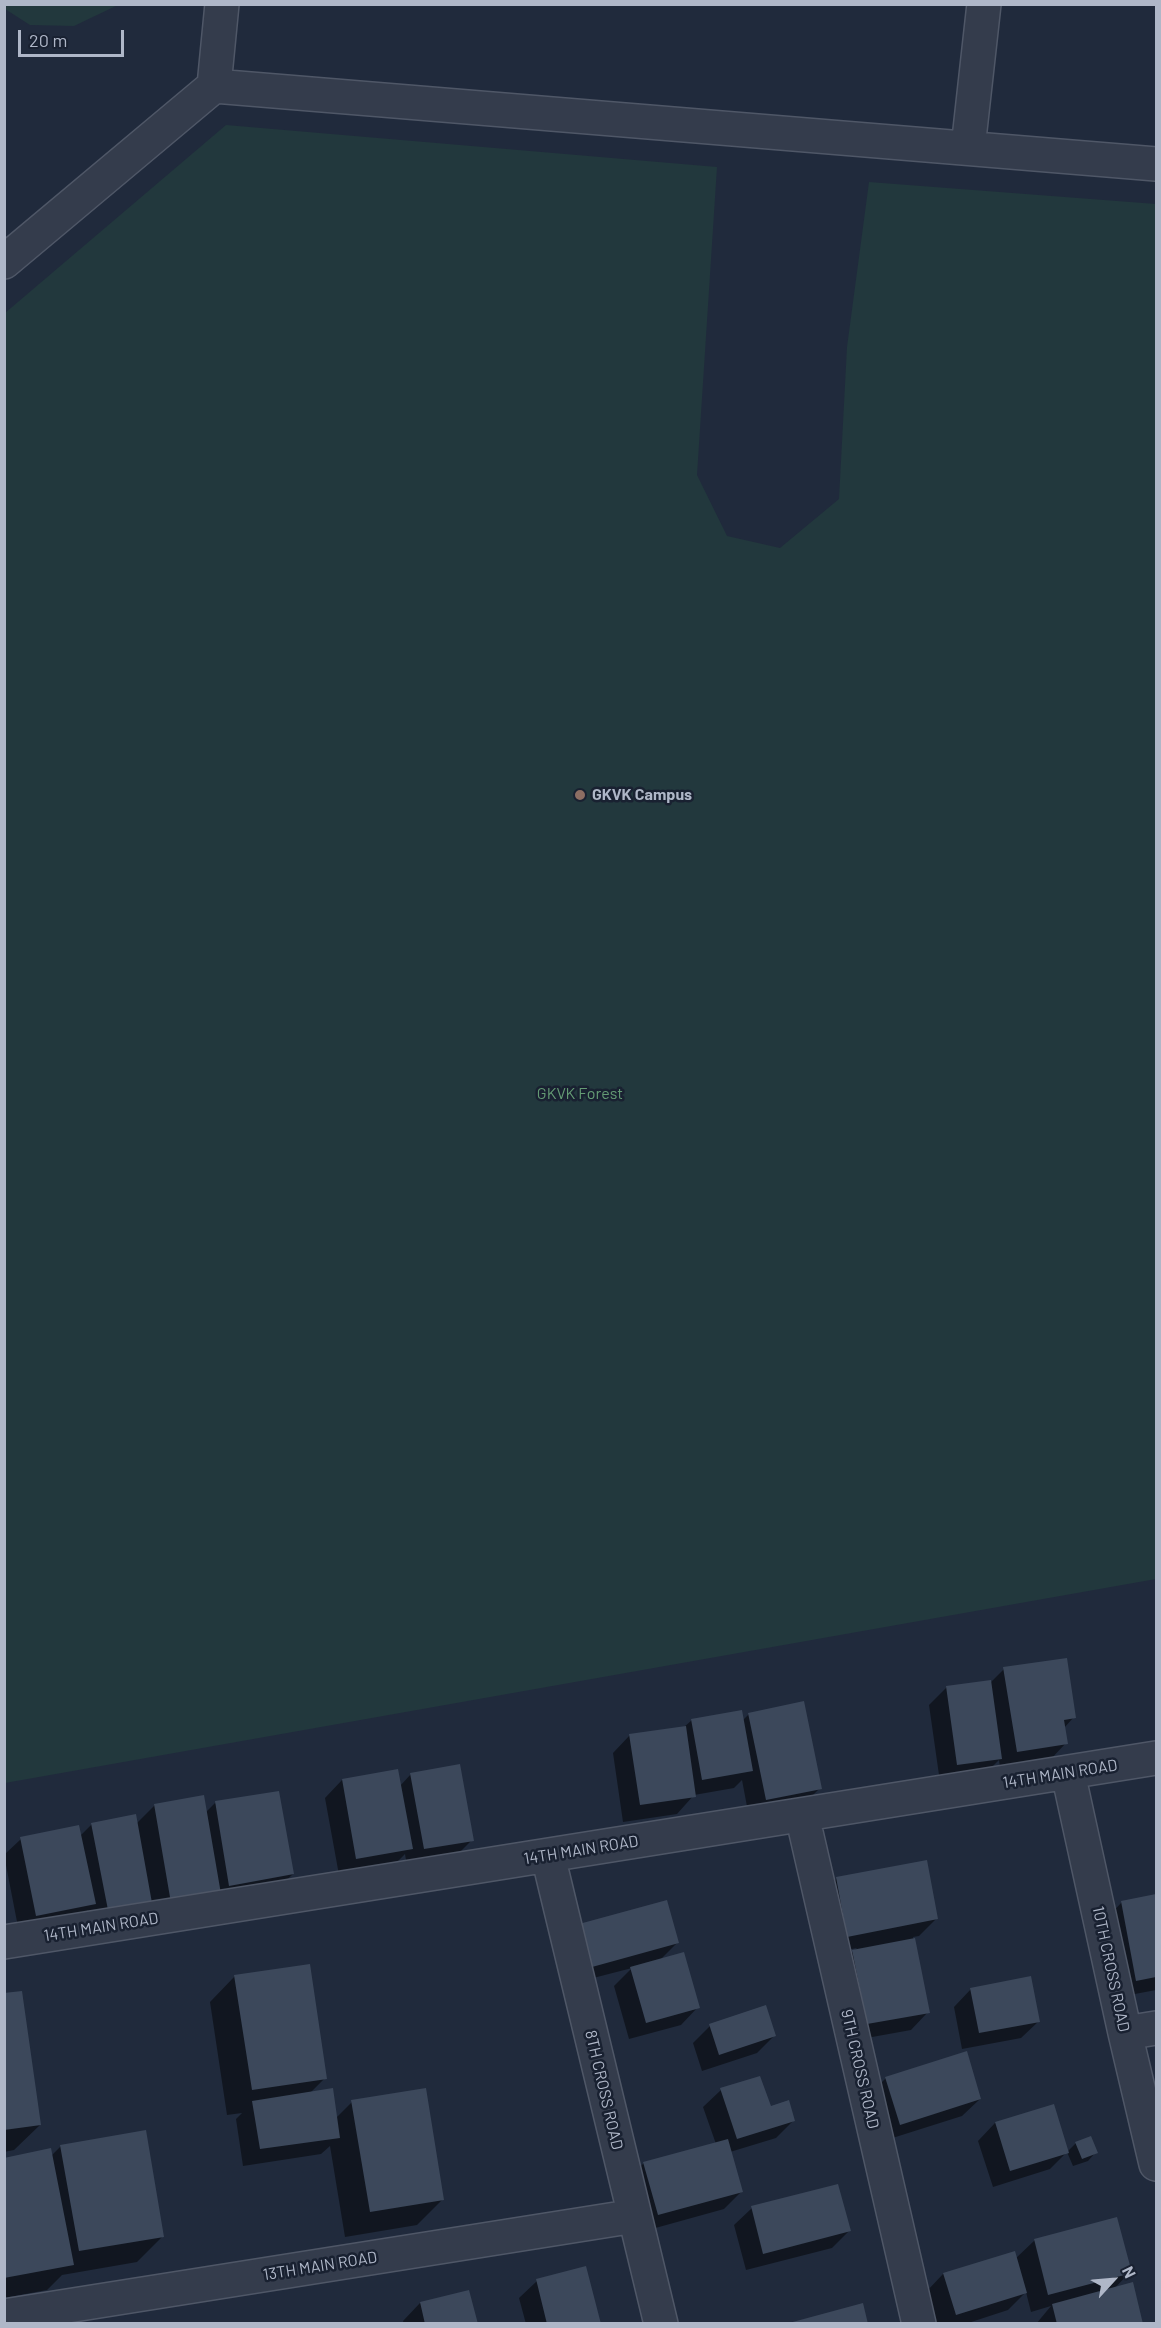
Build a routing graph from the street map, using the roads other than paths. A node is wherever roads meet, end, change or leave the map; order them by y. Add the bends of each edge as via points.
1 (222, 4) edge
2 (984, 4) edge
3 (214, 87) junction
4 (968, 148) junction
5 (1156, 164) edge
6 (4, 262) edge
7 (1156, 1758) edge
8 (1068, 1773) junction
9 (802, 1815) junction
10 (548, 1856) junction
11 (4, 1942) edge
12 (1141, 2031) edge
13 (1156, 2164) edge
14 (635, 2216) junction
15 (6, 2319) edge
16 (661, 2324) edge
17 (919, 2324) edge

1 - 3 street
2 - 4 street
3 - 4 street
3 - 6 street
4 - 5 street
7 - 8 street, 14TH MAIN ROAD
8 - 9 street, 14TH MAIN ROAD
8 - 12 street, 10TH CROSS ROAD
9 - 10 street, 14TH MAIN ROAD
9 - 17 street, 9TH CROSS ROAD
10 - 11 street, 14TH MAIN ROAD
10 - 14 street, 8TH CROSS ROAD
12 - 13 street, 10TH CROSS ROAD
14 - 15 street, 13TH MAIN ROAD
14 - 16 street, 8TH CROSS ROAD

